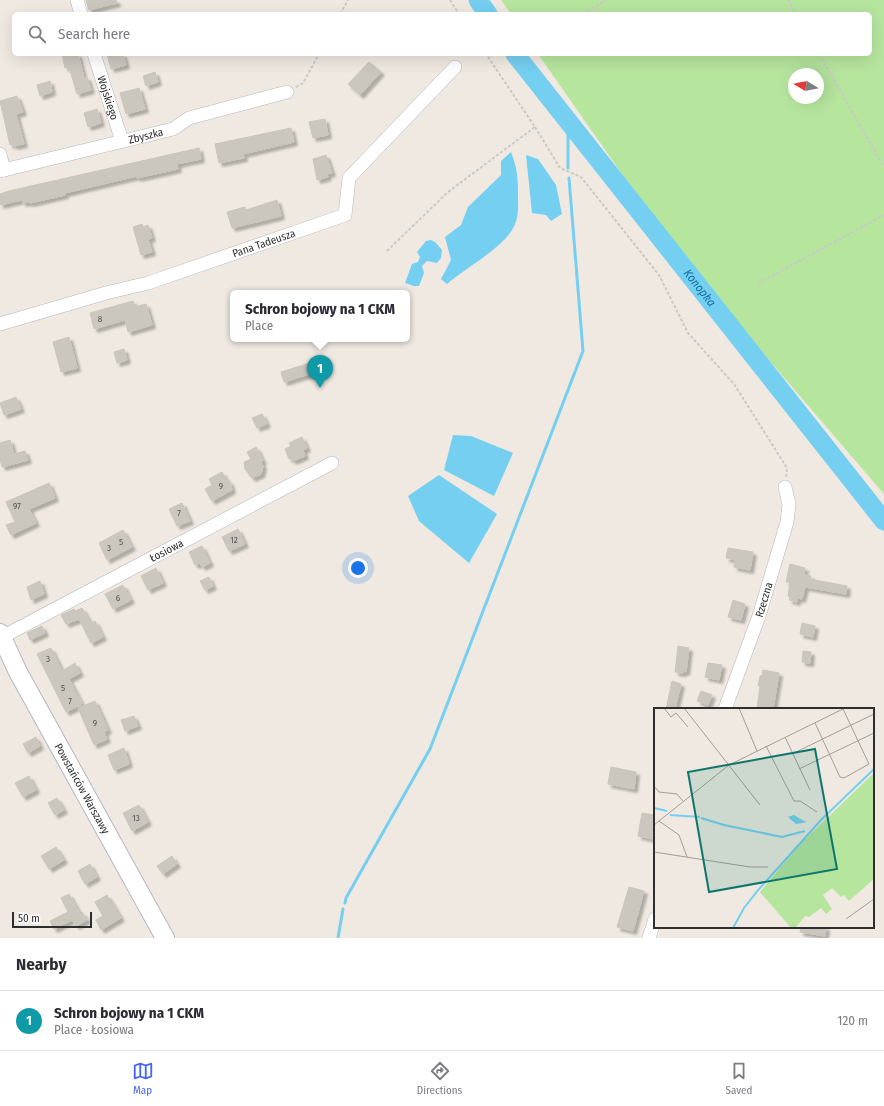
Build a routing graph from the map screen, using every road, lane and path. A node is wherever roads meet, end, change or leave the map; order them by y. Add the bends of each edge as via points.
1 (77, 0) edge
2 (348, 0) edge
3 (450, 0) edge
4 (606, 0) edge
5 (788, 0) edge
6 (80, 12) edge
7 (341, 12) edge
8 (458, 12) edge
9 (586, 12) edge
10 (795, 12) edge
11 (95, 56) edge
12 (318, 56) edge
13 (487, 56) edge
14 (820, 56) edge
15 (455, 67) dead end
16 (287, 92) joint
17 (535, 127) junction
18 (122, 141) junction
19 (0, 154) edge
20 (884, 167) edge
21 (2, 170) edge
22 (884, 215) edge
23 (387, 251) dead end
24 (759, 283) dead end
25 (0, 324) edge
26 (332, 463) dead end
27 (785, 487) joint
28 (0, 636) edge
29 (725, 708) edge
30 (654, 922) edge
31 (165, 938) edge
32 (648, 938) edge

1 - 6 street
2 - 7 path
3 - 8 path
4 - 9 path
5 - 10 path
11 - 18 street, Wojskiego
12 - 16 path via 303,83
13 - 17 path
14 - 20 path
15 - 25 street, Pana Tadeusza via 349,178 345,215 148,283
16 - 18 street, Zbyszka via 212,110 189,118 173,129
17 - 23 path via 448,192
17 - 27 path via 560,168 581,177 659,275 688,333 734,384 787,468
18 - 21 street, Zbyszka
19 - 21 street
22 - 24 path
26 - 28 street, Łosiowa
27 - 29 street, Rzeczna via 789,504 787,522 759,616
28 - 31 main road, Powstańców Warszawy
30 - 32 street

